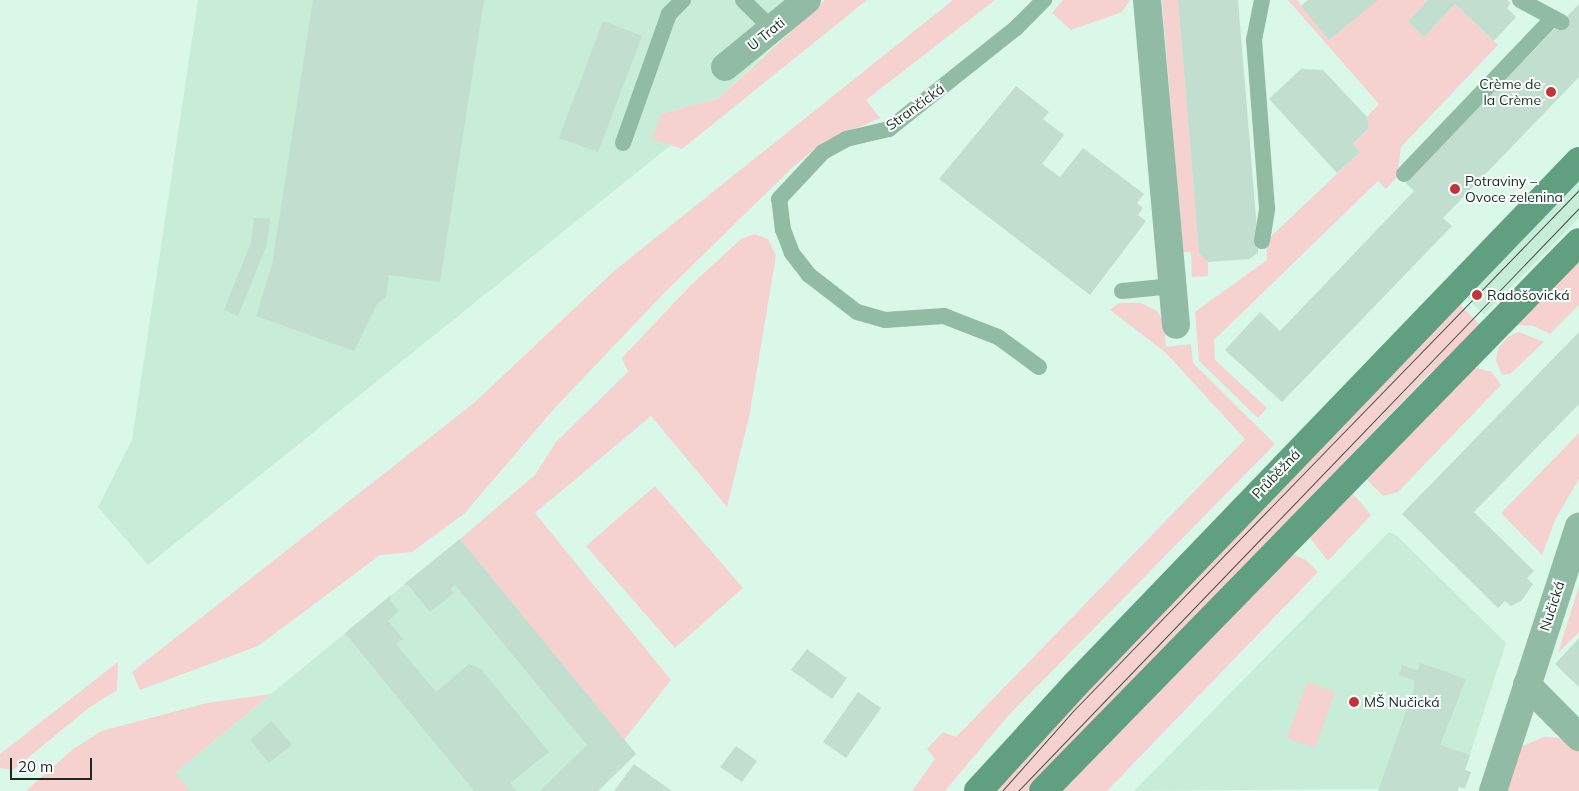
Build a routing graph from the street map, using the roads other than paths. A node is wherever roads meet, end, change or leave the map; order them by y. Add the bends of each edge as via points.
1 (683, 0) edge
2 (743, 0) edge
3 (807, 0) edge
4 (1044, 0) edge
5 (1147, 0) edge
6 (1262, 0) edge
7 (1520, 0) edge
8 (772, 29) junction
9 (725, 67) dead end
10 (623, 143) dead end
11 (1579, 161) edge
12 (1404, 174) dead end
13 (1262, 241) dead end
14 (1579, 242) edge
15 (1173, 286) junction
16 (1122, 290) dead end
17 (1176, 325) dead end
18 (1039, 367) dead end
19 (1579, 527) edge
20 (1527, 685) junction
21 (1579, 737) edge
22 (978, 791) edge
23 (1043, 791) edge
24 (1493, 791) edge

1 - 10 lane via 669,14
2 - 8 lane
3 - 8 street, U Trati
4 - 18 lane, Strančická via 889,129 846,139 823,152 779,199 783,230 792,253 809,274 857,312 885,320 944,316 998,337
5 - 15 street
6 - 13 lane via 1254,40 1267,208
7 - 12 lane via 1557,20
8 - 9 street, U Trati
11 - 22 main road, Průběžná via 1122,635
14 - 23 main road
15 - 16 lane
15 - 17 street
19 - 20 street, Nučická
20 - 21 street
20 - 24 street, Nučická

